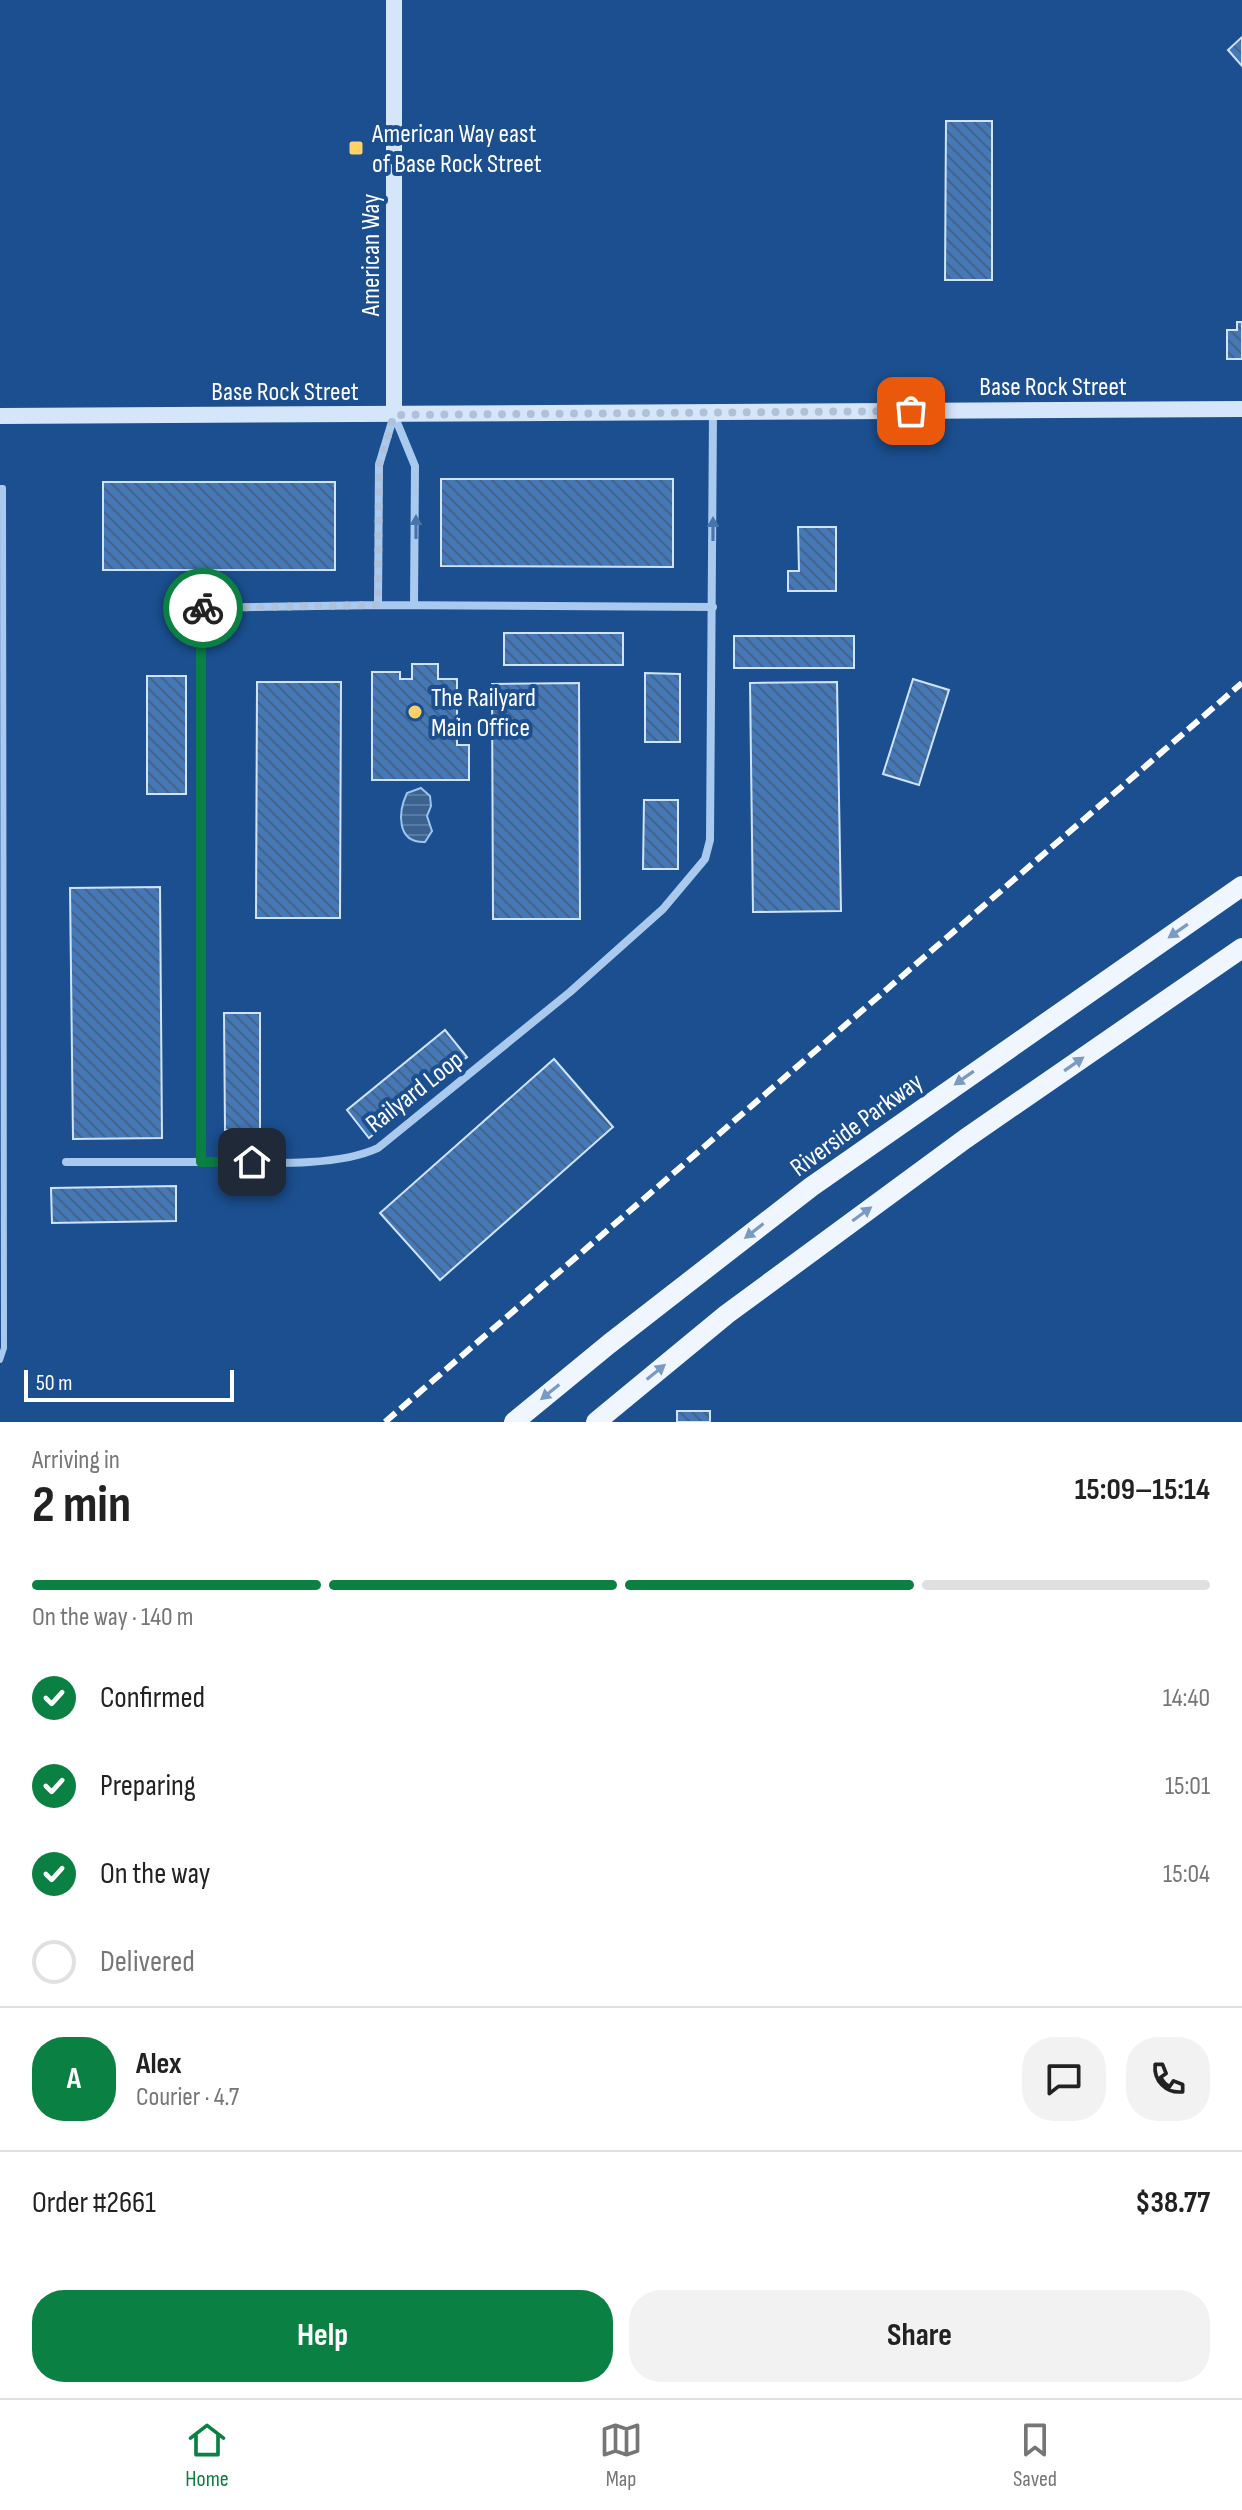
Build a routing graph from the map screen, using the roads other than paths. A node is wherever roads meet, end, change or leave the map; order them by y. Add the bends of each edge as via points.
1 (394, 0) edge
2 (1242, 409) edge
3 (713, 412) junction
4 (394, 415) junction
5 (0, 416) edge
6 (0, 488) edge
7 (378, 605) junction
8 (414, 605) junction
9 (713, 607) junction
10 (1242, 886) edge
11 (1242, 948) edge
12 (66, 1162) dead end
13 (201, 1162) junction
14 (0, 1360) edge
15 (514, 1422) edge
16 (596, 1422) edge

1 - 4 street, American Way
2 - 3 street, Base Rock Street
3 - 4 street, Base Rock Street
9 -> 3 street, Railyard Loop
4 - 5 street, Base Rock Street
4 - 7 street via 379,465
8 -> 4 street via 415,466
6 - 14 lane
7 - 8 street
7 - 13 street via 201,608
8 - 9 street
9 - 13 street, Railyard Loop via 710,840 705,859 663,909 378,1148 362,1155 306,1161
10 -> 15 main road, Riverside Parkway via 811,1187
16 -> 11 main road via 727,1314 952,1148
12 - 13 street, Railyard Loop

